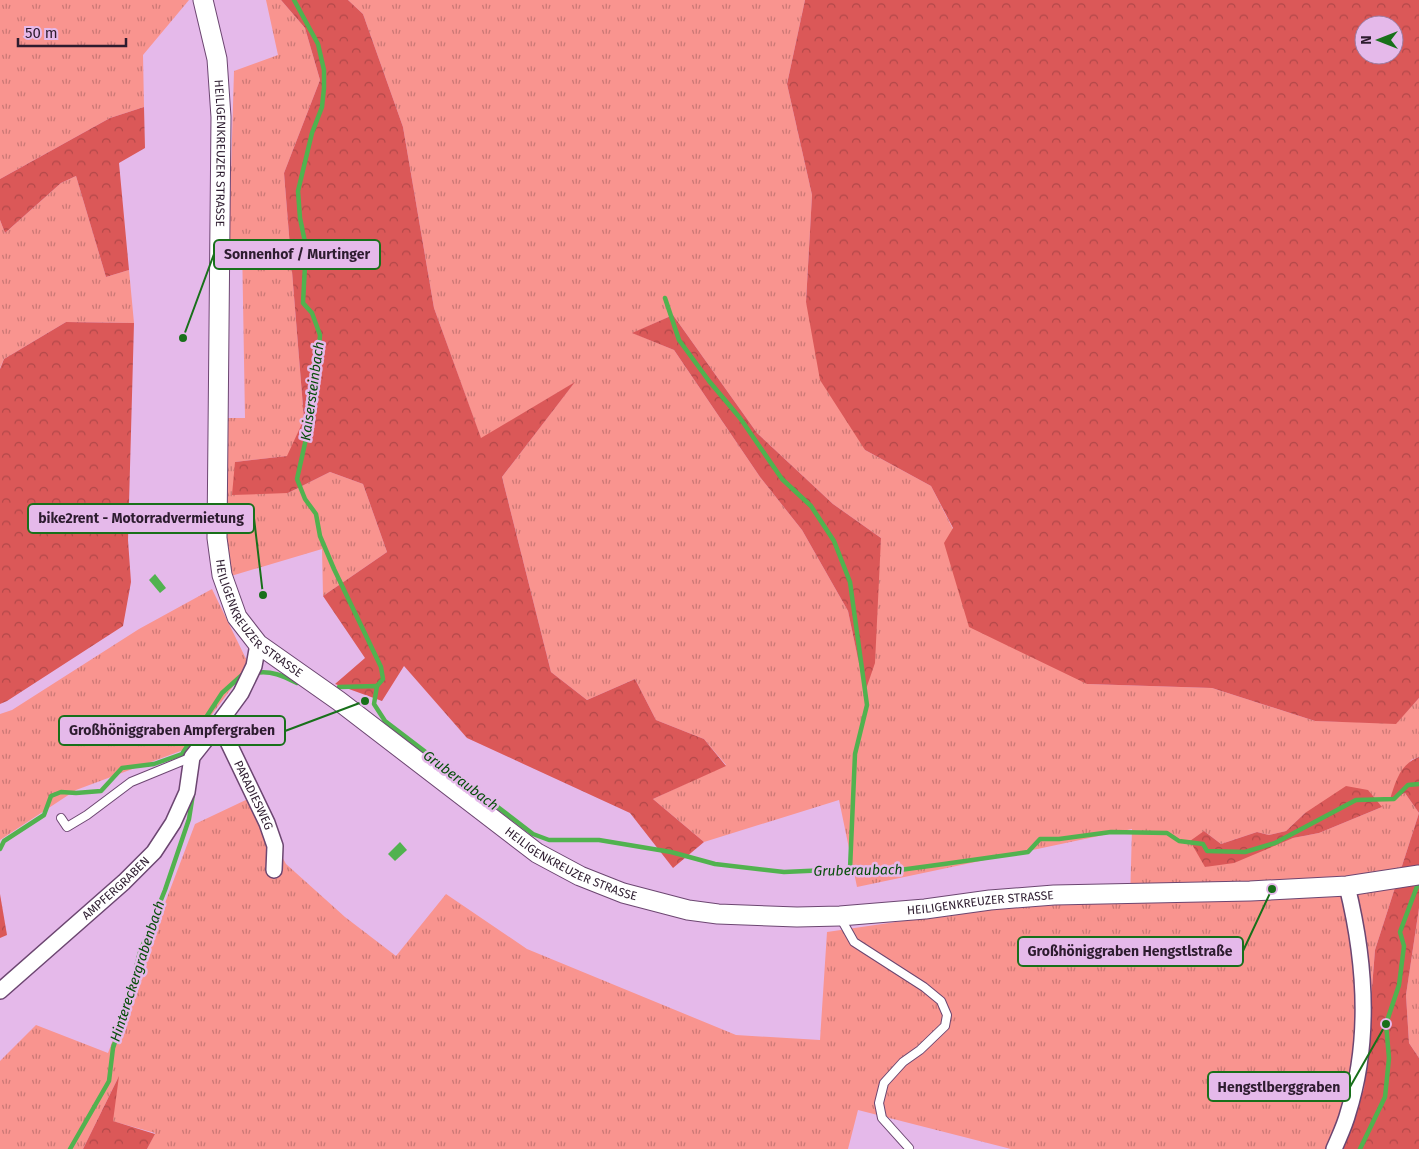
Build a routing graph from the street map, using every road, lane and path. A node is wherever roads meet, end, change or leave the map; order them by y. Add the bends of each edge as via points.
1 (203, 0) edge
2 (258, 644) junction
3 (219, 723) junction
4 (192, 757) junction
5 (61, 818) dead end
6 (274, 870) dead end
7 (1414, 876) edge
8 (1347, 886) junction
9 (840, 916) junction
10 (0, 991) edge
11 (909, 1148) dead end
12 (1334, 1149) edge

1 - 2 street, HEILIGENKREUZER STRASSE via 217,59 221,117 217,538 222,574 237,617
2 - 3 street via 254,666 241,693
2 - 9 street, HEILIGENKREUZER STRASSE via 347,706 537,853 580,876 623,893 688,910 760,916
3 - 4 street
3 - 6 street, PARADIESWEG via 267,822 275,846
4 - 5 lane via 131,782 87,816 67,827
4 - 10 street, AMPFERGRABEN via 187,792 173,823 154,852
7 - 8 street, HEILIGENKREUZER STRASSE
8 - 9 street, HEILIGENKREUZER STRASSE via 1054,895
8 - 12 street via 1361,956 1363,1007 1357,1080
9 - 11 lane via 854,942 924,987 941,1001 947,1015 945,1026 884,1083 879,1104 882,1118

